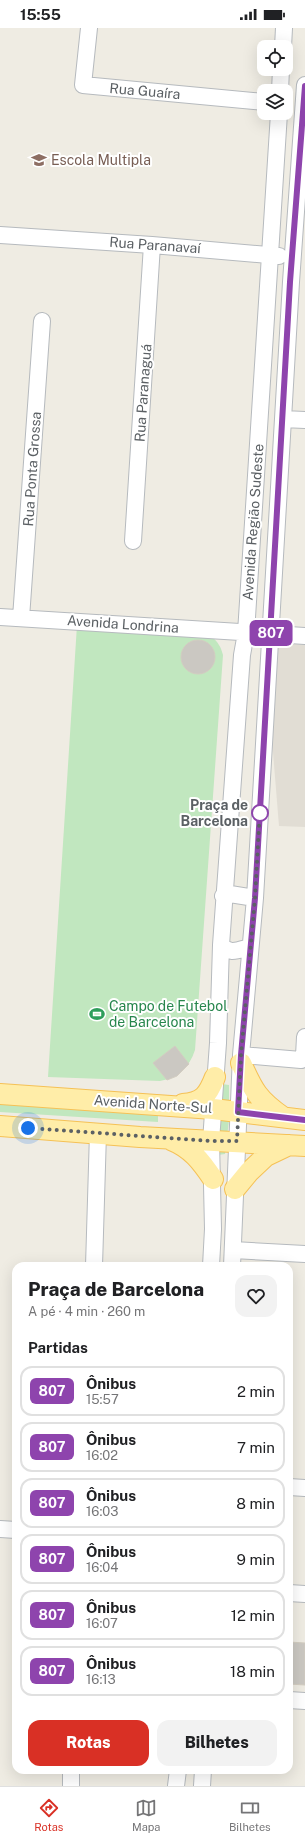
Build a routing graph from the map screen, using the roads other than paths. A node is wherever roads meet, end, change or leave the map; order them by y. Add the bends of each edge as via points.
1 (90, 28) edge
2 (284, 28) edge
3 (283, 40) edge
4 (305, 85) edge
5 (257, 101) edge
6 (278, 120) edge
7 (276, 153) junction
8 (298, 174) junction
9 (300, 201) edge
10 (0, 235) edge
11 (152, 245) junction
12 (270, 255) junction
13 (290, 282) junction
14 (42, 321) dead end
15 (283, 419) junction
16 (305, 420) edge
17 (133, 541) dead end
18 (0, 617) edge
19 (21, 618) junction
20 (246, 633) junction
21 (270, 633) junction
22 (305, 636) edge
23 (223, 896) junction
24 (255, 898) junction
25 (221, 945) junction
26 (250, 947) junction
27 (305, 1038) edge
28 (241, 1059) junction
29 (215, 1077) junction
30 (0, 1094) edge
31 (171, 1106) junction
32 (212, 1109) junction
33 (238, 1112) junction
34 (283, 1117) junction
35 (305, 1120) edge
36 (0, 1126) edge
37 (98, 1133) junction
38 (166, 1138) junction
39 (211, 1141) junction
40 (237, 1141) junction
41 (297, 1145) edge
42 (213, 1179) junction
43 (236, 1189) junction
44 (233, 1250) junction
45 (305, 1254) edge
46 (94, 1262) edge
47 (211, 1262) edge
48 (232, 1262) edge
49 (293, 1487) edge
50 (305, 1488) edge
51 (0, 1529) edge
52 (12, 1530) edge
53 (293, 1593) edge
54 (305, 1594) edge
55 (293, 1700) edge
56 (305, 1701) edge
57 (71, 1774) edge
58 (178, 1774) edge
59 (203, 1774) edge
60 (70, 1786) edge
61 (176, 1786) edge
62 (202, 1786) edge

1 - 5 street, Rua Guaíra via 83,85
2 - 3 street
4 - 8 street, Avenida Região Sudeste
6 - 7 street, Avenida Região Sudeste
7 - 8 street via 283,167 292,174
7 - 12 street, Avenida Região Sudeste
8 - 9 street, Avenida Região Sudeste
9 - 13 street, Avenida Região Sudeste
10 - 11 street, Rua Paranavaí
11 - 12 street, Rua Paranavaí
11 - 17 street, Rua Paranaguá
12 - 13 street, Rua Paranavaí via 278,254 288,261
12 - 20 street, Avenida Região Sudeste
13 - 15 street, Avenida Região Sudeste
14 - 19 street, Rua Ponta Grossa
15 - 16 street
15 - 21 street, Avenida Região Sudeste
18 - 19 street, Avenida Londrina
19 - 20 street, Avenida Londrina
20 - 21 street, Avenida Londrina
20 - 23 street, Avenida Região Sudeste via 242,655
21 - 22 street, Avenida Londrina
21 - 24 street, Avenida Região Sudeste
23 - 24 street via 230,894
23 - 25 street, Avenida Região Sudeste
24 - 26 street, Avenida Região Sudeste
25 - 26 street via 226,950 233,951
25 - 29 street, Avenida Região Sudeste
26 - 28 street, Avenida Região Sudeste
27 - 28 street via 304,1056 301,1060
28 - 33 street, Avenida Região Sudeste
28 - 34 main road via 252,1087 266,1106
29 - 31 main road via 204,1098 194,1103
29 - 32 street, Avenida Região Sudeste
30 - 31 main road, Avenida Norte-Sul
31 - 32 main road, Avenida Norte-Sul
32 - 33 main road, Avenida Norte-Sul
32 - 39 street, Avenida Região Sudeste
33 - 34 main road, Avenida Norte-Sul
33 - 40 street, Avenida Região Sudeste
34 - 35 main road, Avenida Norte-Sul
36 - 37 main road
37 - 38 main road
37 - 46 street
38 - 39 main road
38 - 42 main road via 182,1144 200,1158
39 - 40 main road
39 - 42 street, Avenida Região Sudeste
40 - 41 main road
40 - 43 street, Avenida Região Sudeste
41 - 43 main road via 266,1156
42 - 47 street, Avenida Região Sudeste
43 - 44 street, Avenida Região Sudeste
44 - 45 street
44 - 48 street, Avenida Região Sudeste
49 - 50 street
51 - 52 street
53 - 54 street
55 - 56 street
57 - 60 street
58 - 61 street
59 - 62 street

